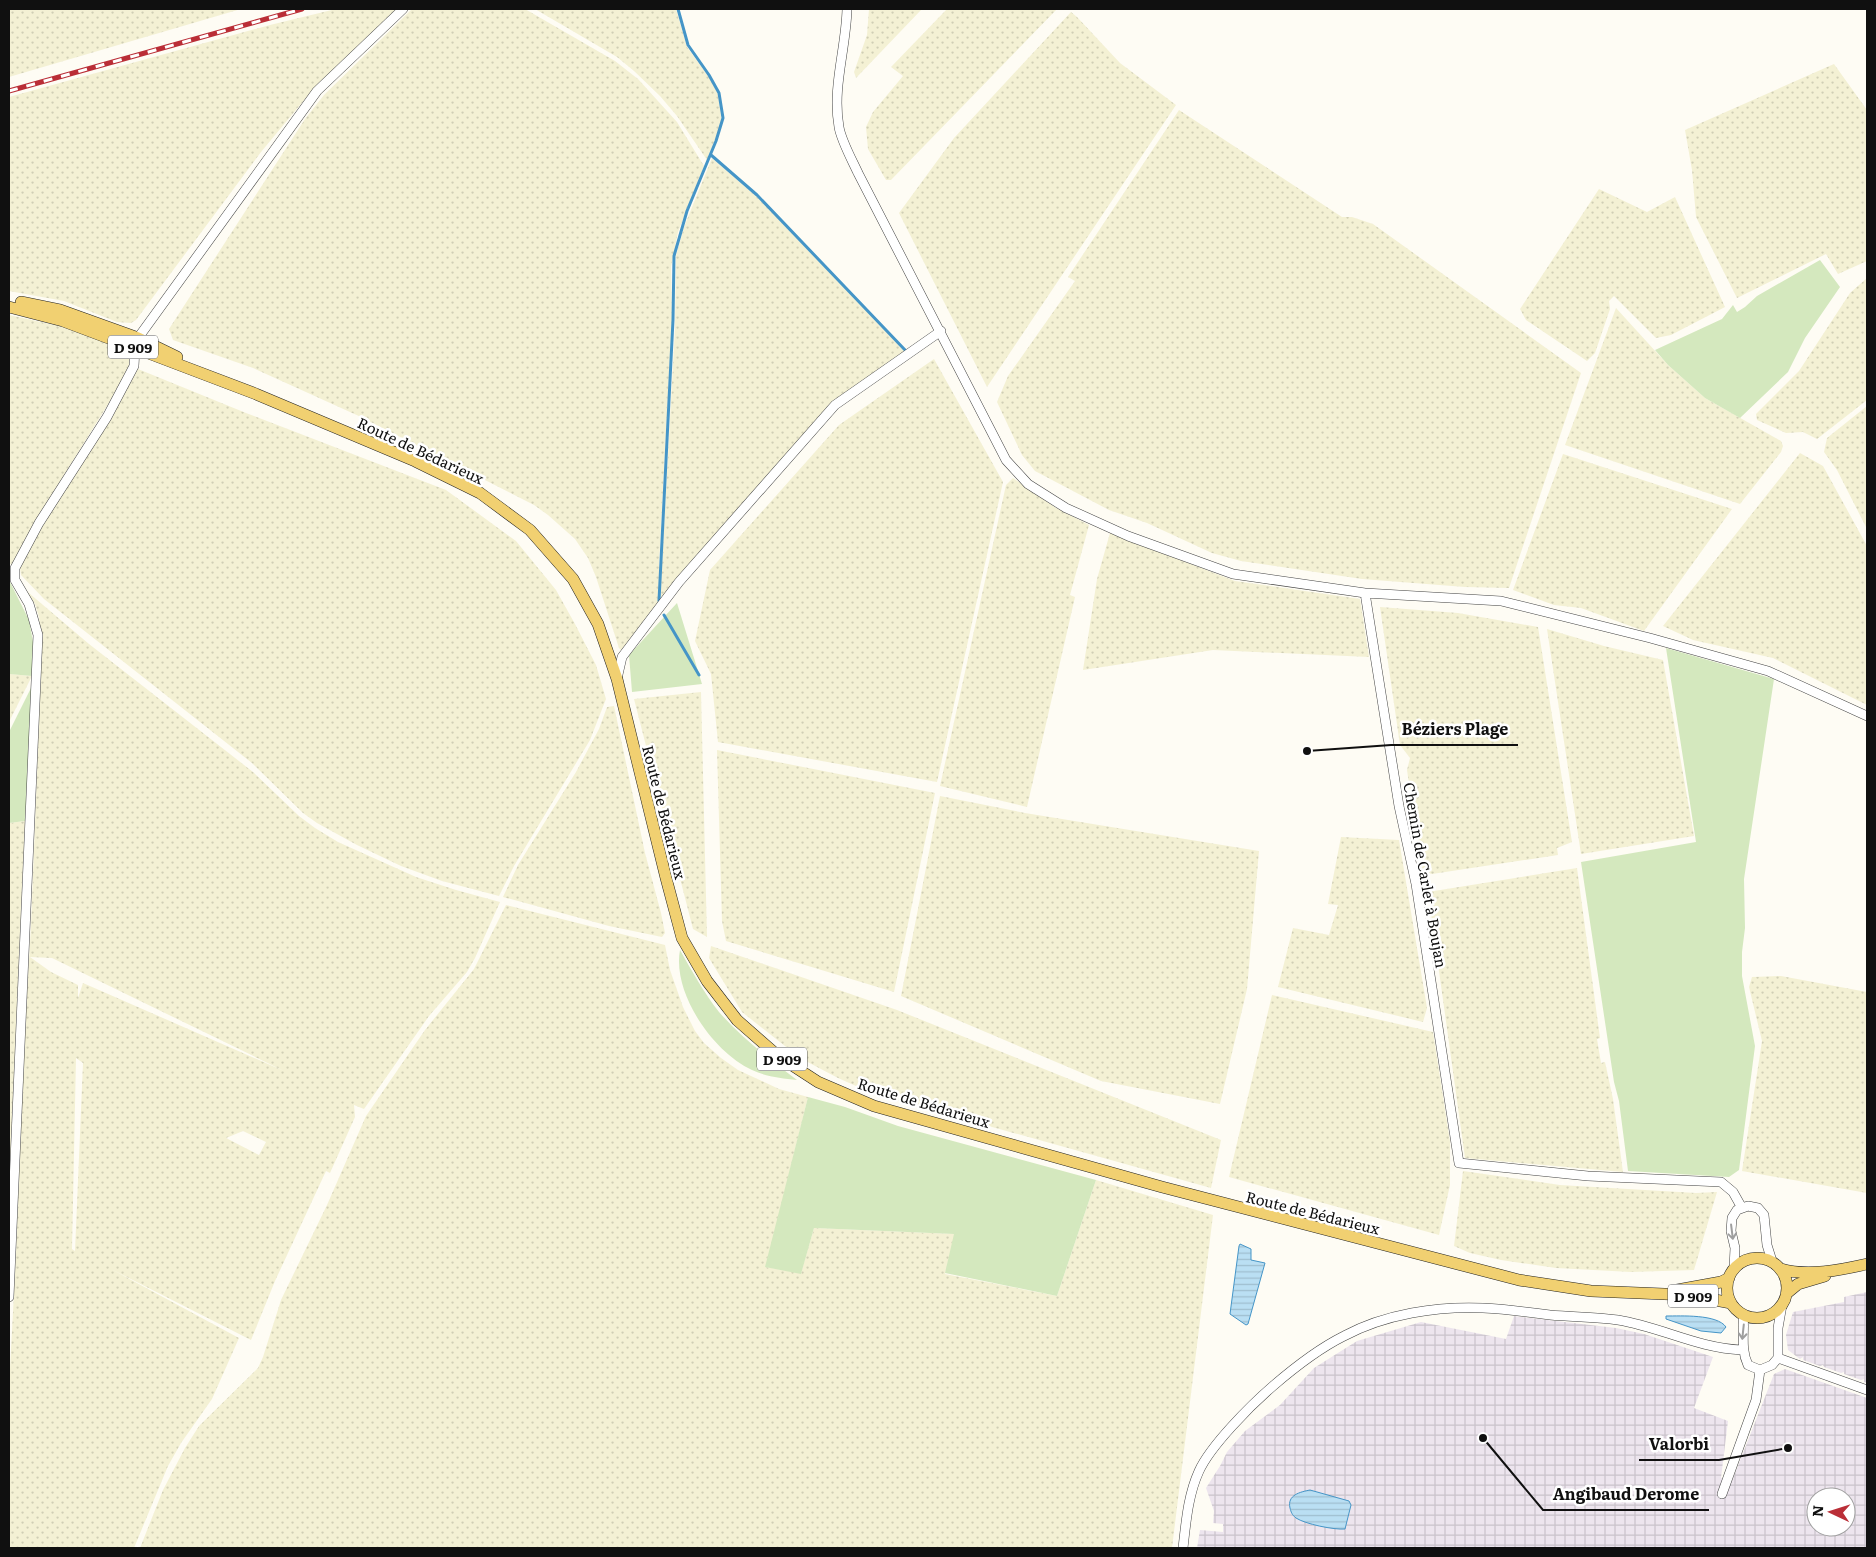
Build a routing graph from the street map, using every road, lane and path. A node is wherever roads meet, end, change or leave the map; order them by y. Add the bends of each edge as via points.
1 (403, 9) edge
2 (847, 9) edge
3 (9, 300) edge
4 (9, 307) edge
5 (941, 331) junction
6 (139, 345) junction
7 (1365, 593) junction
8 (617, 679) junction
9 (1867, 716) edge
10 (1742, 1208) junction
11 (1867, 1264) edge
12 (1776, 1265) junction
13 (1734, 1268) junction
14 (1848, 1268) junction
15 (1729, 1278) junction
16 (1655, 1293) junction
17 (1787, 1293) junction
18 (9, 1297) edge
19 (1731, 1303) junction
20 (1782, 1305) junction
21 (1743, 1314) junction
22 (1742, 1350) junction
23 (1778, 1358) junction
24 (1760, 1370) junction
25 (1867, 1390) edge
26 (1722, 1494) dead end
27 (1183, 1548) edge

1 - 6 street via 317,91
2 - 5 street via 836,86 839,128 858,173
3 - 6 main road, Route de Bédarieux / D 909 via 60,310
4 - 6 main road, Route de Bédarieux / D 909 via 63,320
5 - 7 street via 1006,460 1028,484 1066,508 1128,536 1233,574
5 - 8 street via 835,405 674,589 622,658
6 - 8 main road, Route de Bédarieux / D 909 via 415,461 480,493 530,530 573,579 598,624
6 - 18 street via 134,366 107,417 39,523 15,568 15,580 29,604 38,635
7 - 9 street via 1501,601 1648,637 1768,670
7 - 10 street, Chemin de Carlet à Boujan via 1399,806 1416,884 1459,1163 1588,1176 1721,1182 1733,1192
8 - 16 main road, Route de Bédarieux / D 909 via 682,938 707,981 737,1020 778,1056 818,1082 874,1106 1162,1187 1490,1273 1591,1291
10 - 12 street via 1758,1208 1764,1215 1767,1245
10 -> 13 street via 1734,1214 1731,1224
11 - 14 main road
12 - 13 main road via 1756,1258 1741,1262
12 - 14 main road via 1790,1272
12 - 17 main road via 1785,1276
13 - 15 main road
14 - 17 main road via 1798,1284
15 - 16 main road, Route de Bédarieux / D 909
15 - 19 main road via 1727,1286
16 - 19 main road, Route de Bédarieux / D 909
17 - 20 main road
19 - 21 main road
20 - 21 main road via 1760,1318
20 - 23 street
21 -> 22 street
22 - 24 street via 1748,1364
22 - 27 street via 1713,1348 1618,1320 1512,1310 1453,1308 1378,1322 1345,1335 1289,1372 1260,1397 1212,1450 1193,1488
23 - 24 street
23 - 25 street
24 - 26 street via 1756,1400

